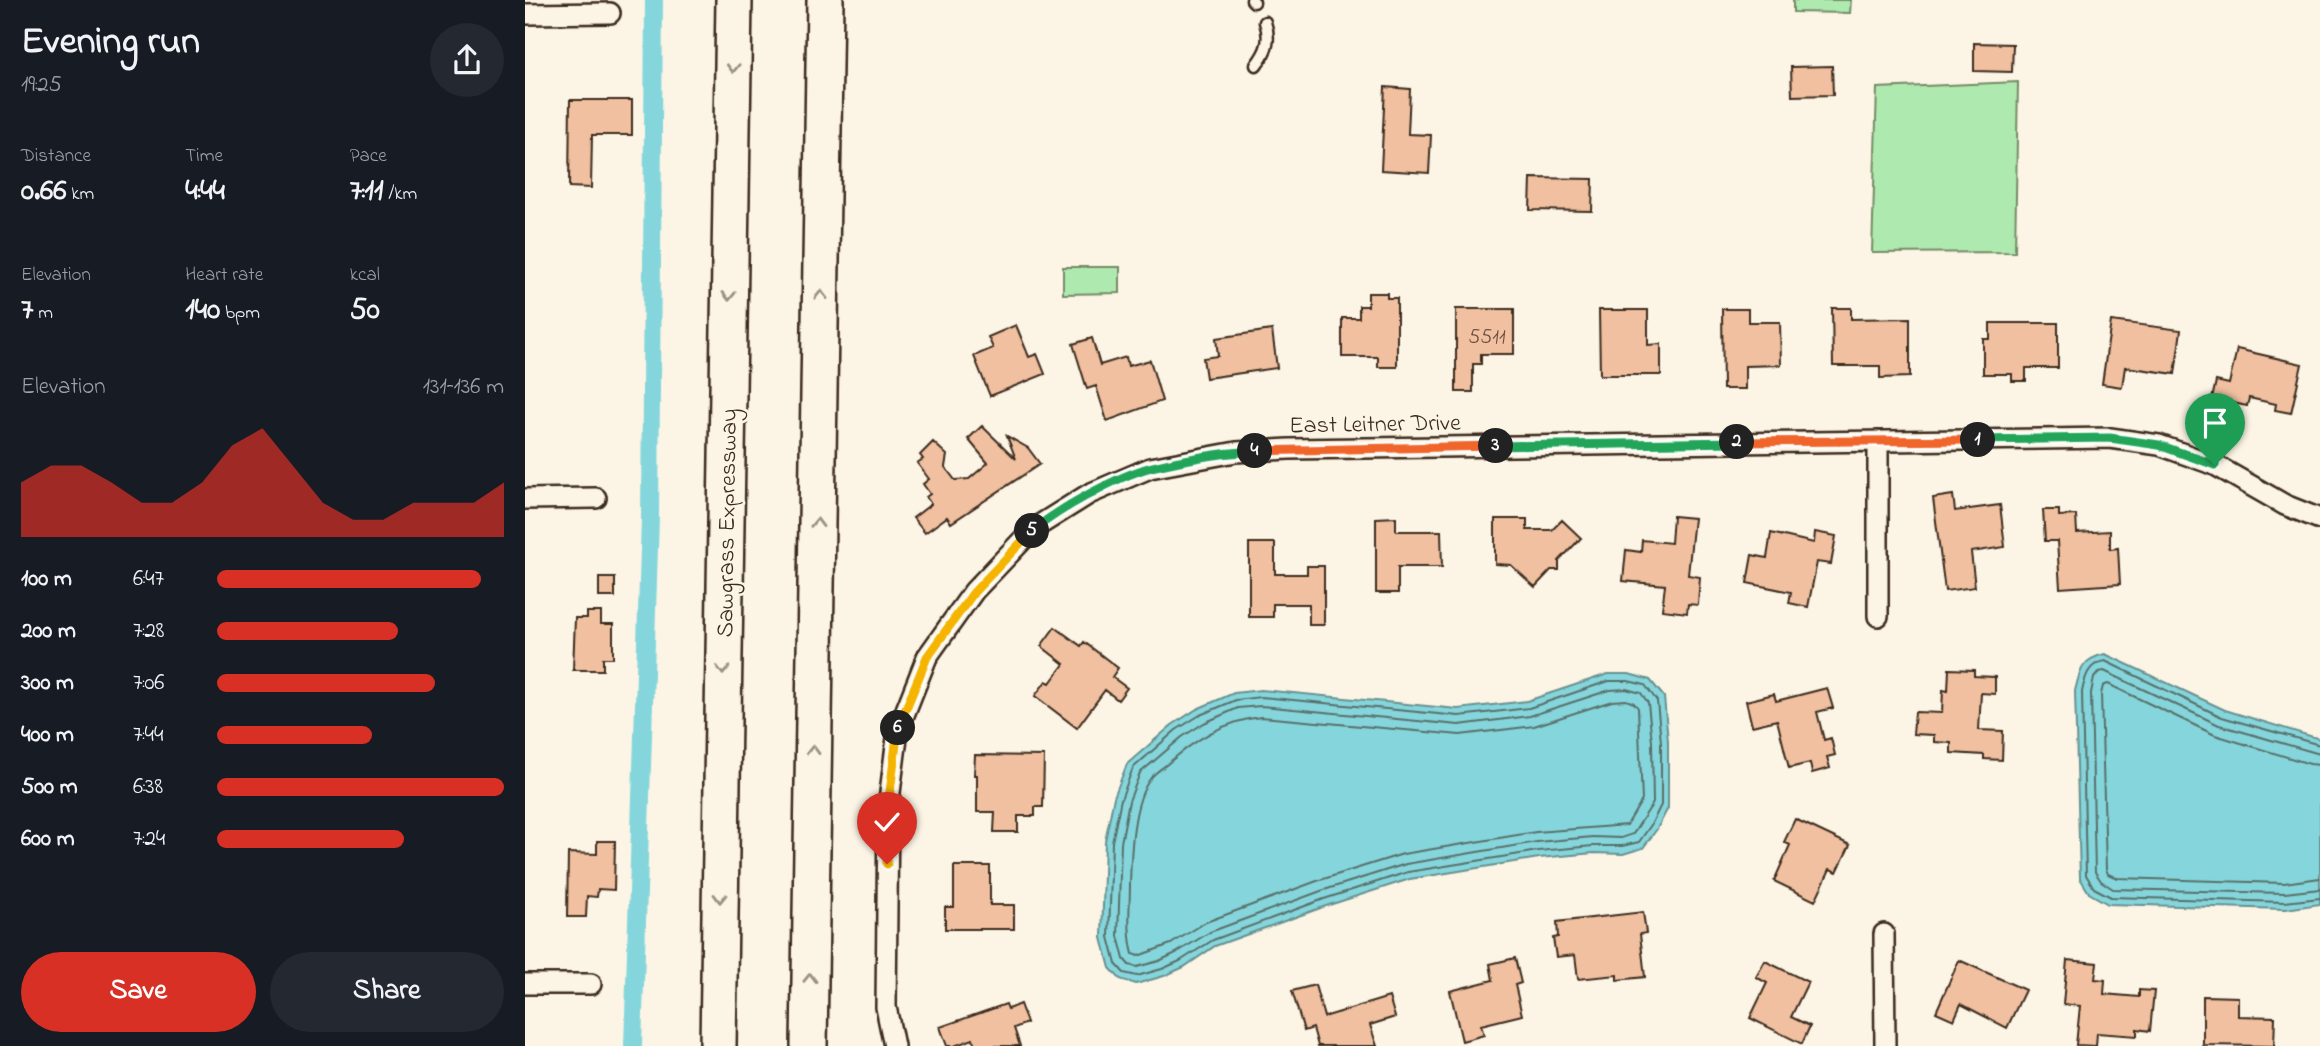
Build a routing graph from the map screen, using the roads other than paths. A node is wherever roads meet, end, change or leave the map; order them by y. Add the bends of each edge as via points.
1 (734, 0) edge
2 (825, 0) edge
3 (610, 13) dead end
4 (525, 14) edge
5 (1265, 22) dead end
6 (1256, 65) dead end
7 (1878, 441) junction
8 (596, 498) dead end
9 (525, 499) edge
10 (2320, 519) edge
11 (1878, 616) dead end
12 (1884, 934) dead end
13 (525, 984) edge
14 (591, 984) dead end
15 (717, 1046) edge
16 (809, 1046) edge
17 (894, 1046) edge
18 (1885, 1046) edge

1 -> 15 highway, Sawgrass Expressway
16 -> 2 highway
3 - 4 street
5 - 6 lane via 1269,34 1266,52
7 - 10 street, East Leitner Drive via 2110,438 2159,445 2215,465 2285,505
7 - 11 street
7 - 17 street, East Leitner Drive via 1241,452 1150,468 1089,494 1033,529 974,592 927,657 898,730 888,808 886,1007
8 - 9 street
12 - 18 street
13 - 14 street

